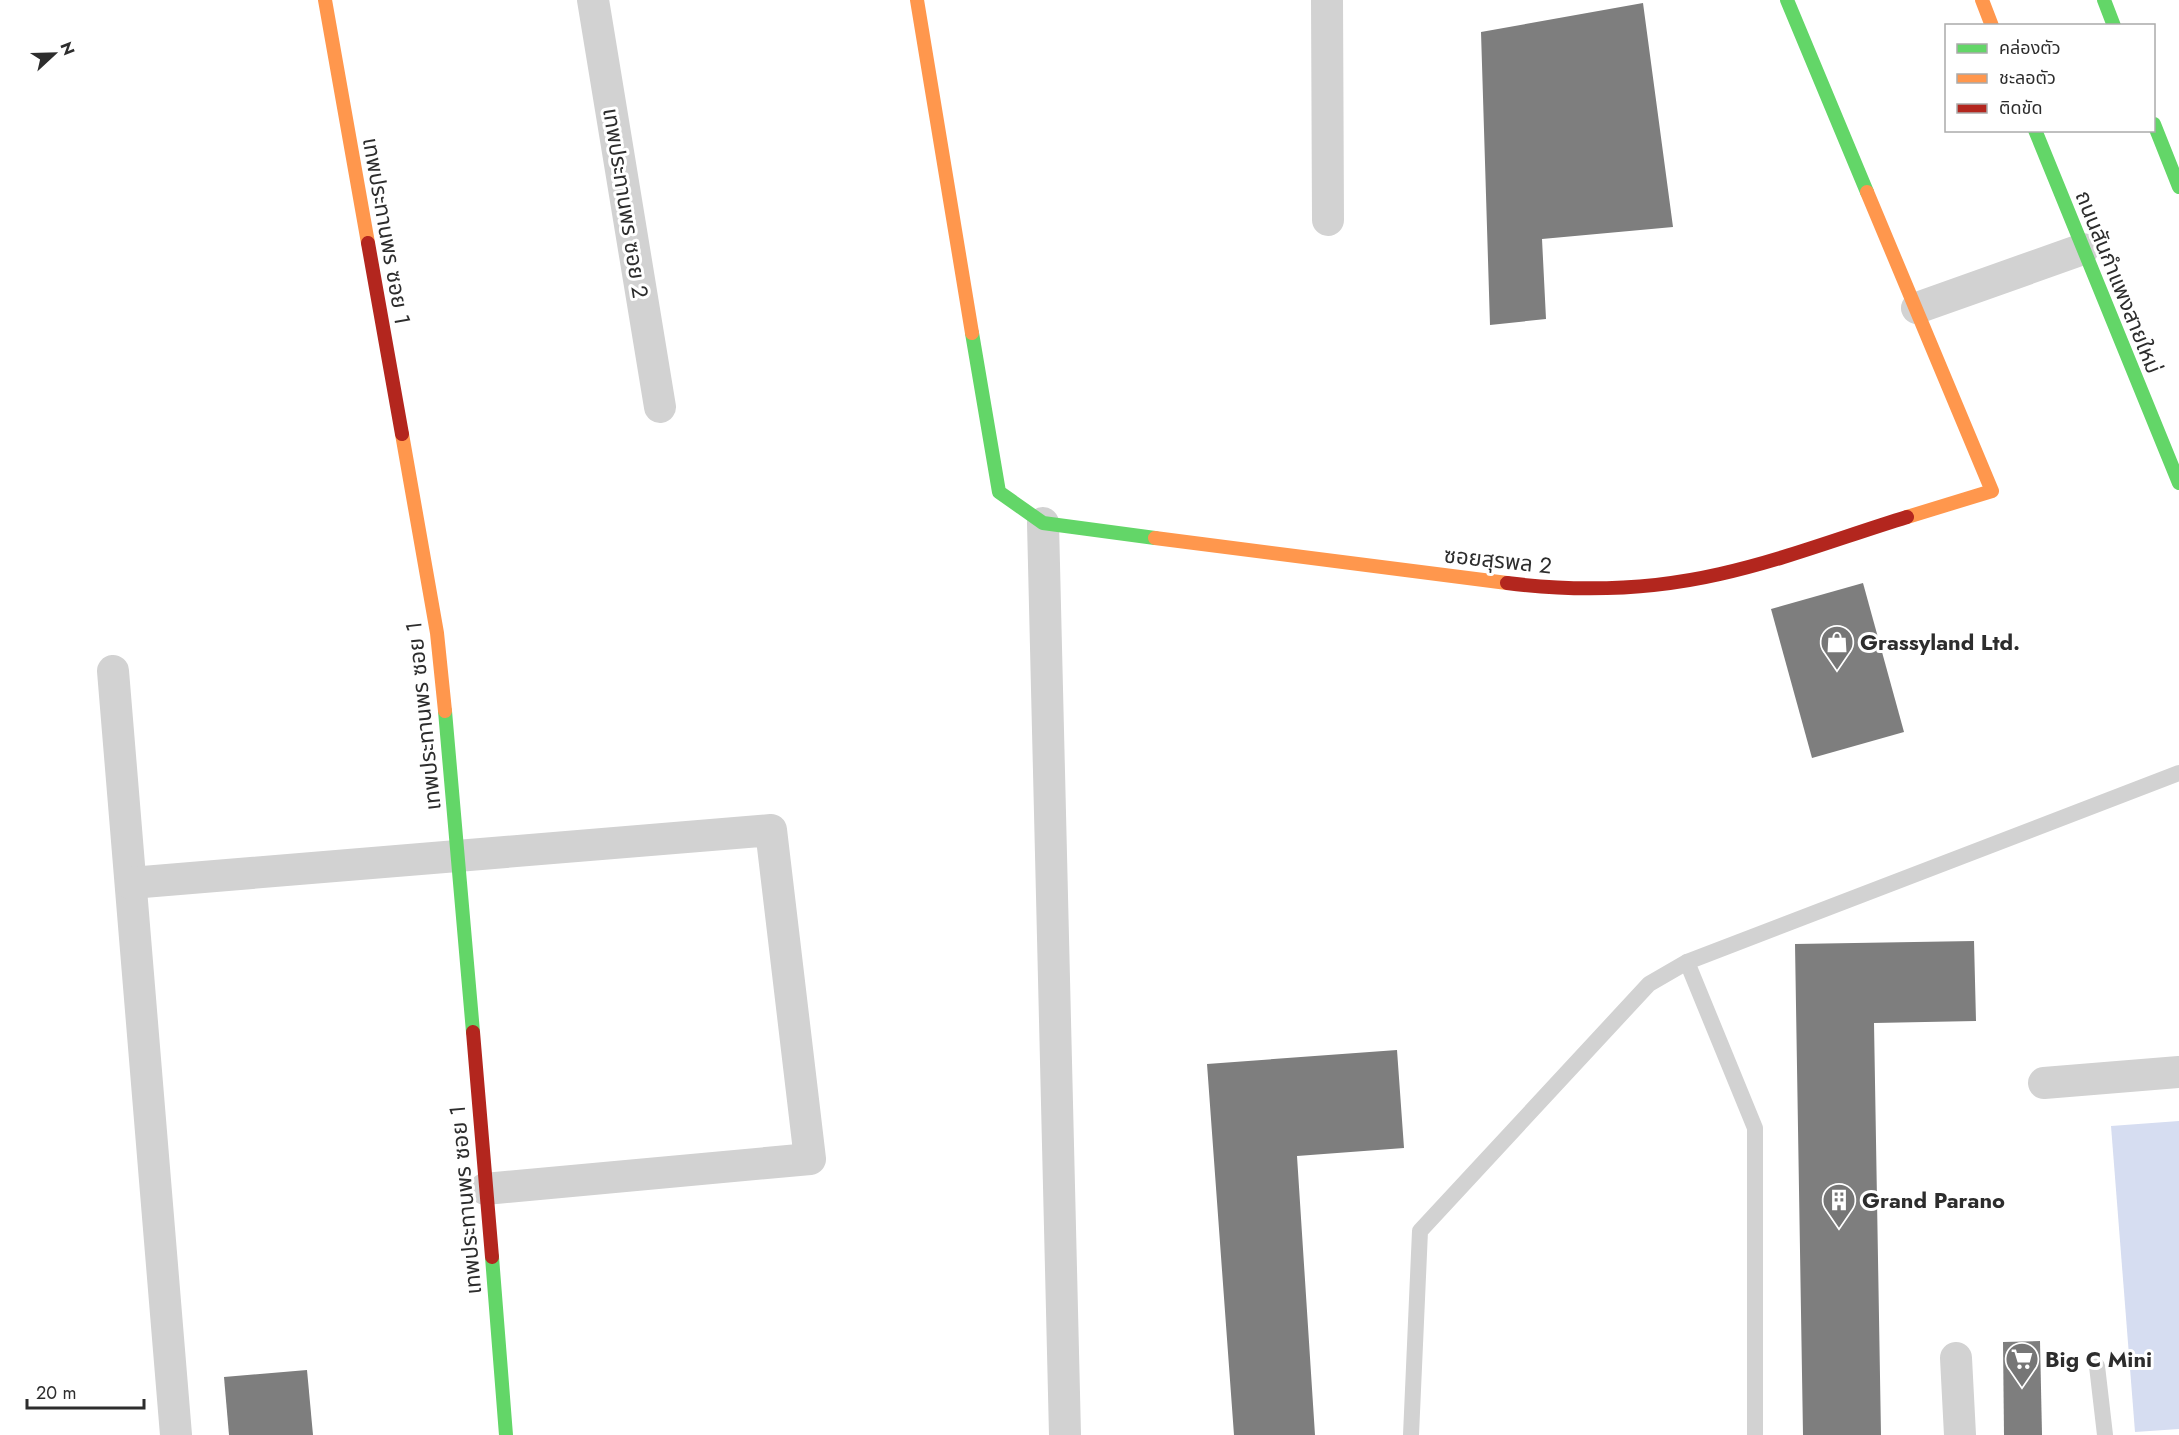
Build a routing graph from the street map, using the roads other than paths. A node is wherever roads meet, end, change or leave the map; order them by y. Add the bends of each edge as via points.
1 (325, 0) edge
2 (593, 0) edge
3 (917, 0) edge
4 (1327, 0) edge
5 (1787, 0) edge
6 (1982, 0) edge
7 (2104, 0) edge
8 (1991, 24) edge
9 (2113, 24) edge
10 (2155, 127) edge
11 (2036, 132) edge
12 (2179, 188) edge
13 (1328, 220) dead end
14 (2083, 249) junction
15 (1917, 308) junction
16 (660, 407) dead end
17 (2179, 483) edge
18 (1043, 523) junction
19 (113, 671) dead end
20 (2179, 773) edge
21 (459, 856) junction
22 (131, 883) junction
23 (1687, 962) junction
24 (2179, 1072) edge
25 (2044, 1083) dead end
26 (485, 1189) junction
27 (1956, 1358) dead end
28 (2097, 1366) dead end
29 (176, 1435) edge
30 (506, 1435) edge
31 (1065, 1435) edge
32 (1411, 1435) edge
33 (1755, 1435) edge
34 (1960, 1435) edge
35 (2105, 1435) edge

1 - 21 street, เทพประทานพร ซอย 1 via 437,633
2 - 16 street, เทพประทานพร ซอย 2
3 - 18 street, ซอยสุรพล 2 via 999,492
4 - 13 street
5 - 15 street
6 - 8 street
7 - 9 street
10 - 12 street
11 - 14 street, ถนนสันกำแพงสายใหม่
14 - 15 street
14 - 17 street, ถนนสันกำแพงสายใหม่
15 - 18 street, ซอยสุรพล 2 via 1992,491 1720,574 1632,588 1545,588
18 - 31 street
19 - 22 street
20 - 23 lane
21 - 22 street
21 - 26 street, เทพประทานพร ซอย 1
21 - 26 street via 771,830 810,1159
22 - 29 street
23 - 32 lane via 1649,984 1420,1231
23 - 33 lane via 1755,1128
24 - 25 street
26 - 30 street, เทพประทานพร ซอย 1
27 - 34 street
28 - 35 lane

